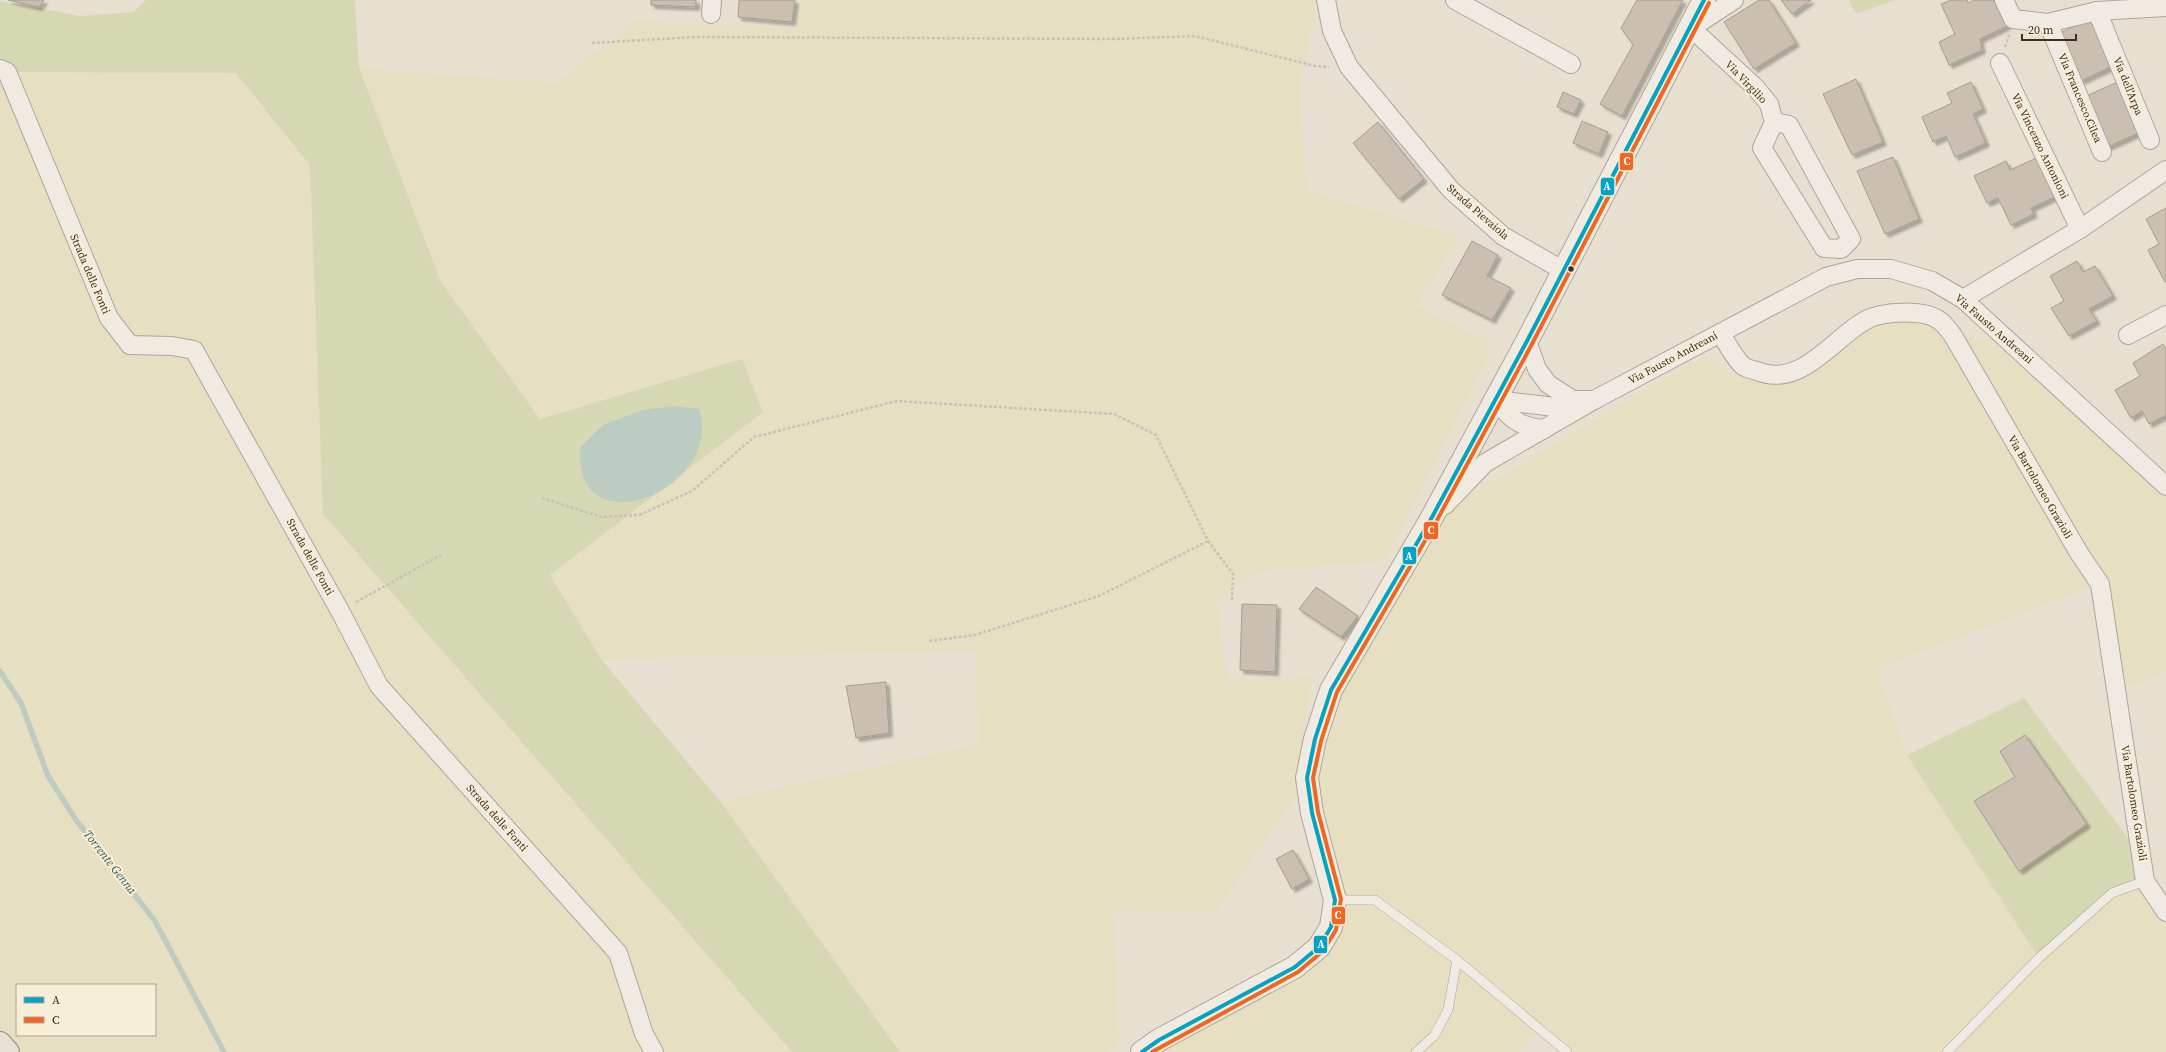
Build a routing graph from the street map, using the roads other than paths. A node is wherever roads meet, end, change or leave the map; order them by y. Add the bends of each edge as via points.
1 (1326, 0) edge
2 (1455, 0) edge
3 (1704, 0) edge
4 (1734, 0) edge
5 (2004, 0) edge
6 (2090, 5) edge
7 (2166, 7) edge
8 (2048, 23) junction
9 (1691, 28) junction
10 (2000, 63) road end
11 (1570, 64) dead end
12 (0, 70) edge
13 (1774, 122) junction
14 (2150, 140) dead end
15 (2102, 152) dead end
16 (2166, 170) edge
17 (2080, 229) junction
18 (1564, 270) junction
19 (1963, 299) junction
20 (2166, 315) edge
21 (1720, 333) junction
22 (2128, 335) dead end
23 (1527, 341) junction
24 (1495, 400) junction
25 (1573, 400) junction
26 (1594, 400) junction
27 (1544, 429) junction
28 (2166, 486) edge
29 (1432, 519) junction
30 (2145, 880) junction
31 (1335, 900) junction
32 (2166, 912) edge
33 (1457, 960) junction
34 (0, 1043) edge
35 (8, 1052) edge
36 (654, 1052) edge
37 (1142, 1052) edge
38 (1416, 1052) edge
39 (1567, 1052) edge
40 (1947, 1052) edge

1 - 18 street, Strada Pievaiola via 1332,31 1349,67 1451,190 1503,236
2 - 11 street
3 - 9 street
4 - 9 street
5 - 8 street via 2013,19
6 - 7 street
6 - 8 street
6 - 14 street, Via dell'Arpa
8 - 15 street, Via Francesco.Cilea
9 - 13 street, Via Virgilio via 1755,87 1769,104
9 - 18 street
10 - 17 street, Via Vincenzo Antonioni
12 - 36 street, Strada delle Fonti via 8,72 109,318 130,345 172,346 194,350 340,611 379,686 618,953 644,1034
13 - 13 street via 1762,148 1824,248 1841,249 1851,239 1789,125
16 - 17 street
17 - 19 street
18 - 23 street
19 - 21 street, Via Fausto Andreani via 1923,278 1891,269 1857,269 1820,280
19 - 28 street, Via Fausto Andreani
20 - 22 street
21 - 26 street, Via Fausto Andreani
21 - 30 street, Via Bartolomeo Grazioli via 1743,366 1764,375 1784,374 1801,369 1867,320 1884,315 1901,312 1925,315 1940,320 1952,334 2079,553 2100,584
23 - 24 street
23 - 25 street via 1537,369 1548,384
24 - 25 street, Via Fausto Andreani via 1555,407
24 - 27 street via 1510,418 1528,428
24 - 29 street
25 - 26 street, Via Fausto Andreani
26 - 27 street, Via Fausto Andreani
27 - 29 street, Via Fausto Andreani via 1485,463
29 - 31 street via 1331,690 1315,739 1307,778 1312,813
30 - 32 street, Via Bartolomeo Grazioli
30 - 40 lane via 2112,893 2039,958
31 - 33 lane via 1375,900
31 - 37 street via 1332,927 1319,947 1295,968 1159,1040
33 - 38 lane via 1448,1010 1434,1036
33 - 39 lane
34 - 35 main road

